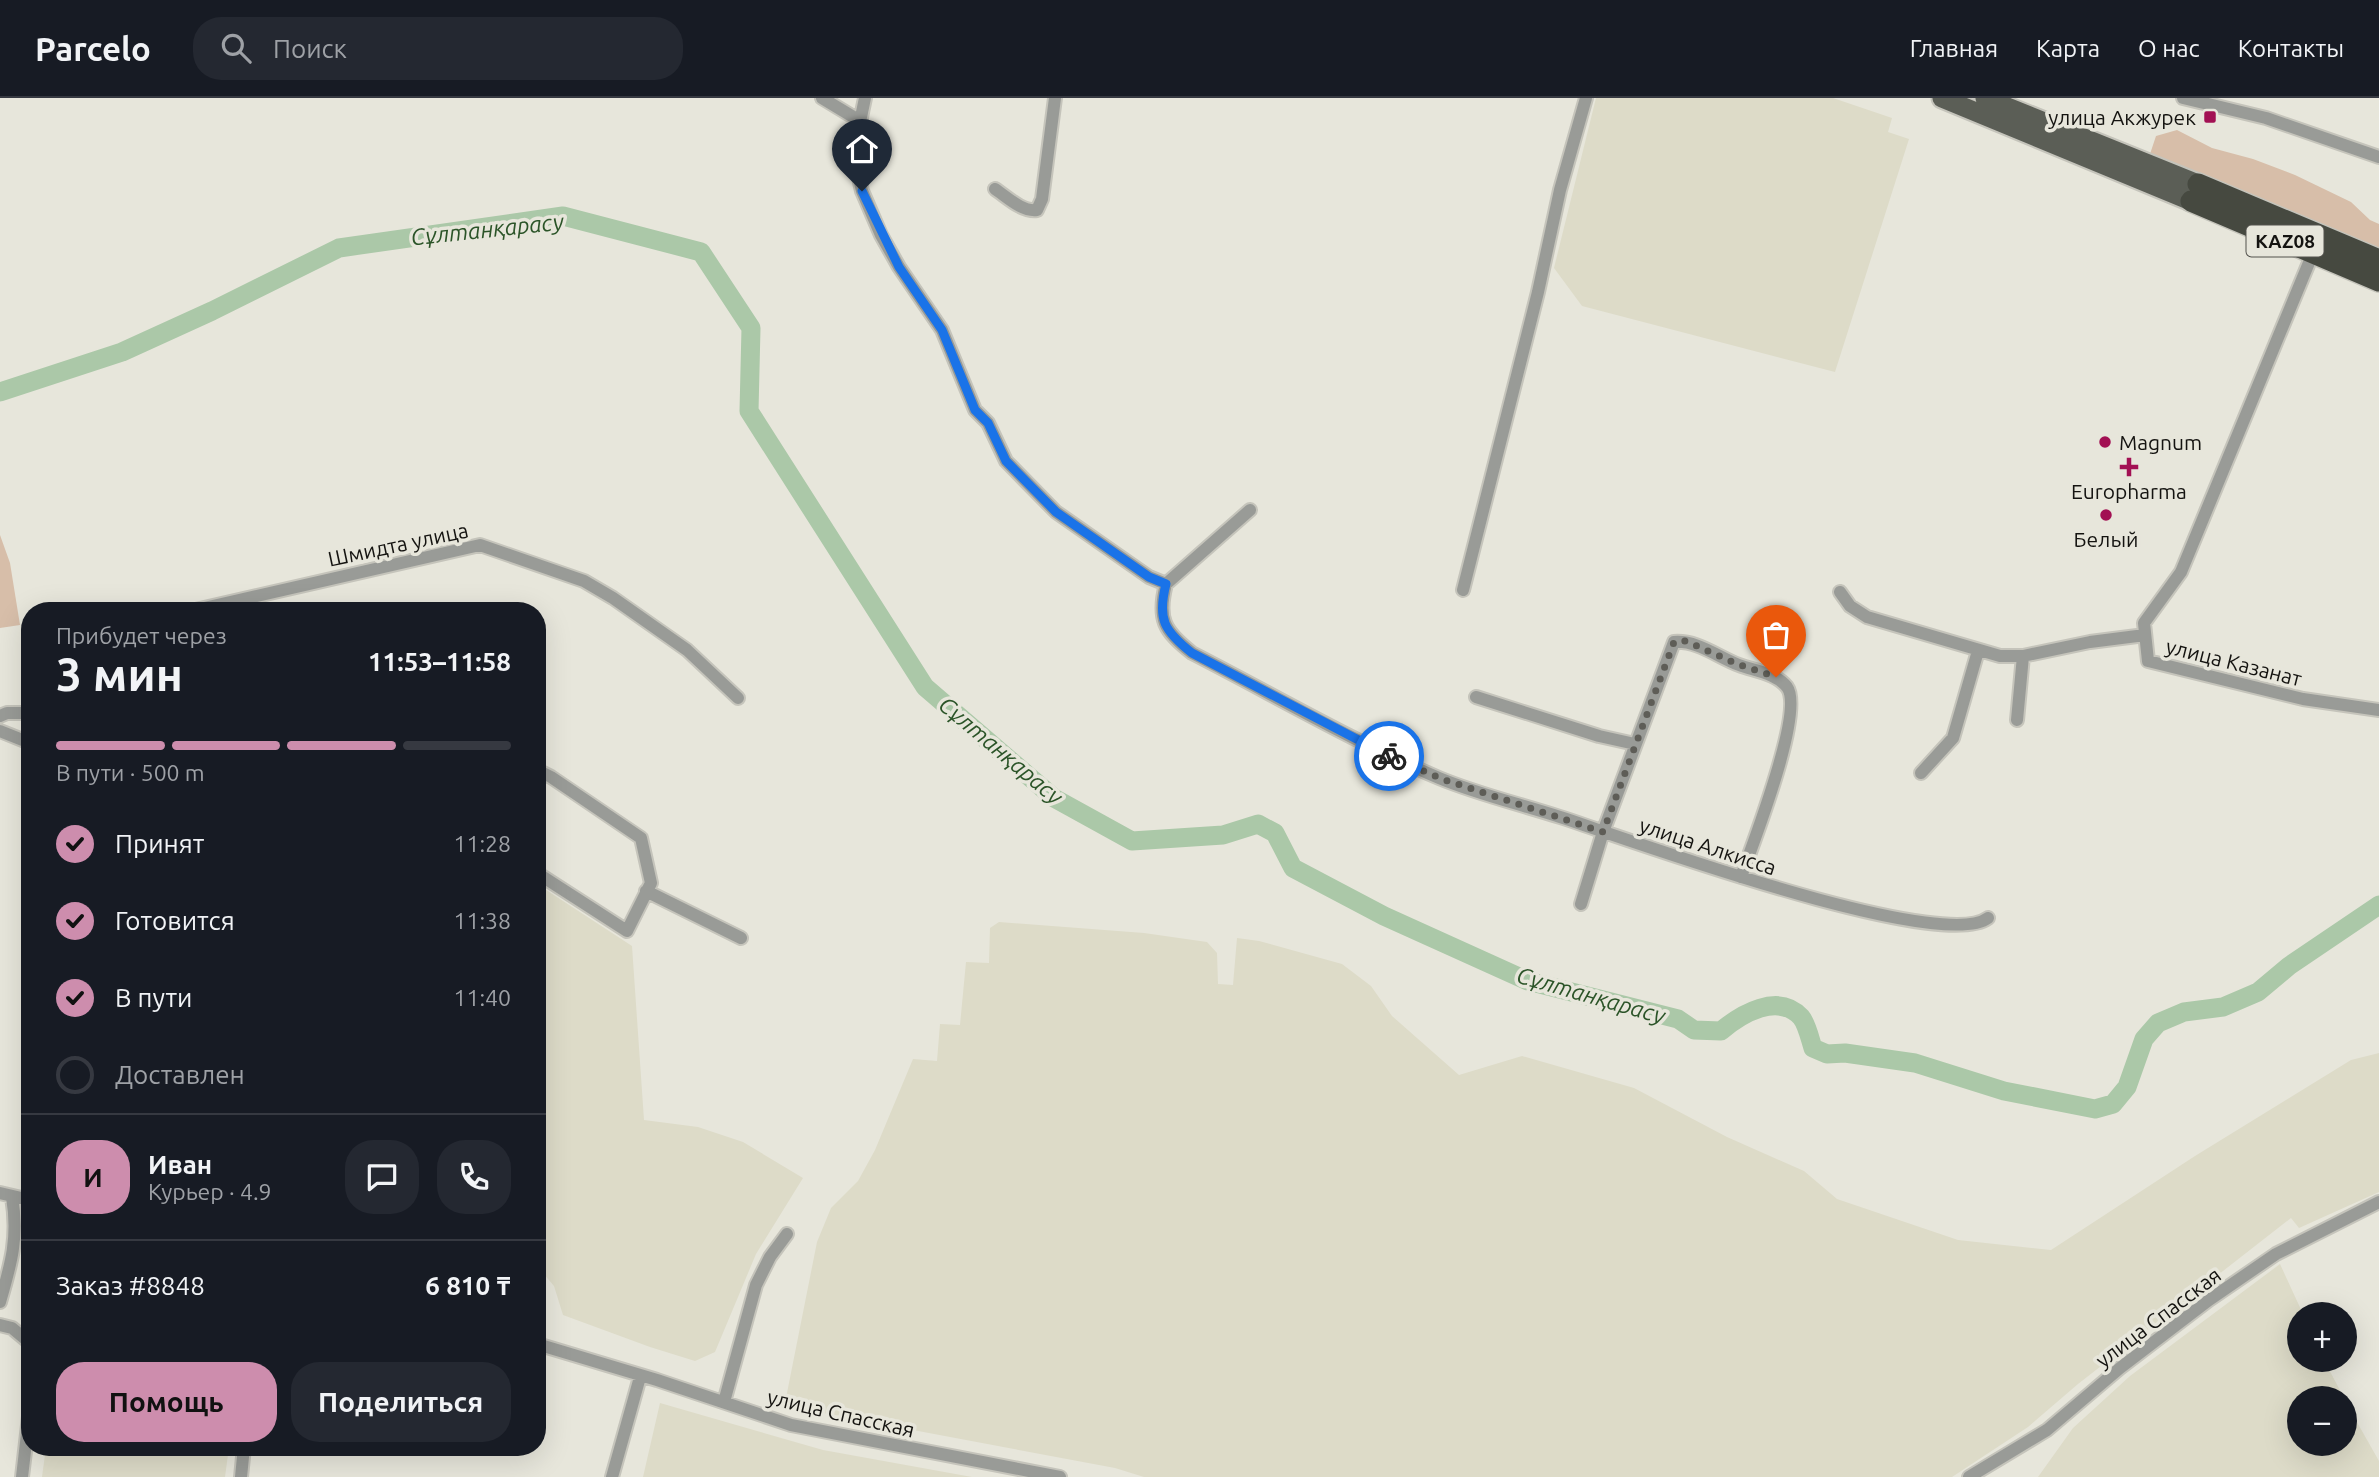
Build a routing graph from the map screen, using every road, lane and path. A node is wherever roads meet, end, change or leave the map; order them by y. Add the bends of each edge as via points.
1 (822, 98) edge
2 (865, 98) edge
3 (1055, 98) edge
4 (1586, 98) edge
5 (1941, 98) edge
6 (1985, 98) edge
7 (2183, 98) edge
8 (860, 121) junction
9 (2379, 157) edge
10 (995, 189) dead end
11 (2195, 192) junction
12 (2313, 254) junction
13 (2379, 260) edge
14 (2379, 281) edge
15 (1250, 510) dead end
16 (1166, 584) junction
17 (1463, 590) dead end
18 (1840, 592) dead end
19 (230, 602) edge
20 (2146, 635) junction
21 (1978, 651) junction
22 (2023, 656) junction
23 (1476, 697) dead end
24 (738, 698) dead end
25 (2379, 710) edge
26 (21, 713) edge
27 (0, 716) edge
28 (2017, 720) dead end
29 (0, 731) edge
30 (21, 739) edge
31 (1635, 744) junction
32 (1921, 773) dead end
33 (546, 774) edge
34 (1603, 832) junction
35 (1741, 877) junction
36 (546, 879) edge
37 (646, 891) junction
38 (1581, 904) dead end
39 (1988, 918) dead end
40 (741, 938) dead end
41 (6, 1195) edge
42 (2379, 1202) edge
43 (787, 1234) dead end
44 (0, 1302) edge
45 (0, 1325) edge
46 (21, 1336) edge
47 (546, 1347) edge
48 (640, 1377) junction
49 (724, 1402) junction
50 (24, 1456) edge
51 (243, 1456) edge
52 (22, 1477) edge
53 (241, 1477) edge
54 (612, 1477) edge
55 (1060, 1477) edge
56 (1969, 1477) edge

1 - 8 street
2 - 8 street
3 - 10 street via 1037,210 1021,208
4 - 17 street
5 - 11 main road, KAZ08
6 - 11 main road, KAZ08
7 - 9 street via 2266,118
8 - 16 street via 856,141 862,191 899,267 942,330 975,410 988,423 1006,461 1056,512
11 - 12 highway, KAZ08
11 - 13 highway, KAZ08
12 - 14 highway, KAZ08
12 - 20 street, улица Казанат via 2181,572 2144,624
15 - 16 street
16 - 34 street, улица Алкисса via 1162,620 1174,639 1192,653 1442,779
18 - 21 street via 1867,617
19 - 24 street, Шмидта улица via 480,545 584,581 687,650
20 - 22 street
20 - 25 street, улица Казанат via 2148,661 2303,699
21 - 22 street
21 - 32 street via 1953,737
22 - 28 street
23 - 31 street
26 - 27 street
29 - 30 street
31 - 34 street
31 - 35 street via 1674,642 1686,641 1776,677 1788,688 1791,716 1773,787
33 - 37 street via 641,838 651,883
34 - 35 street, улица Алкисса
34 - 38 street
35 - 39 street, улица Алкисса via 1923,924 1964,926
36 - 37 street via 627,930
37 - 40 street
41 - 44 street via 16,1221 14,1255
42 - 56 street, улица Спасская via 2276,1254 2120,1368 2047,1430
43 - 49 street via 756,1285
45 - 46 street
47 - 48 street, улица Спасская
48 - 49 street, улица Спасская
48 - 54 street
49 - 55 street, улица Спасская via 791,1425
50 - 52 street
51 - 53 street

